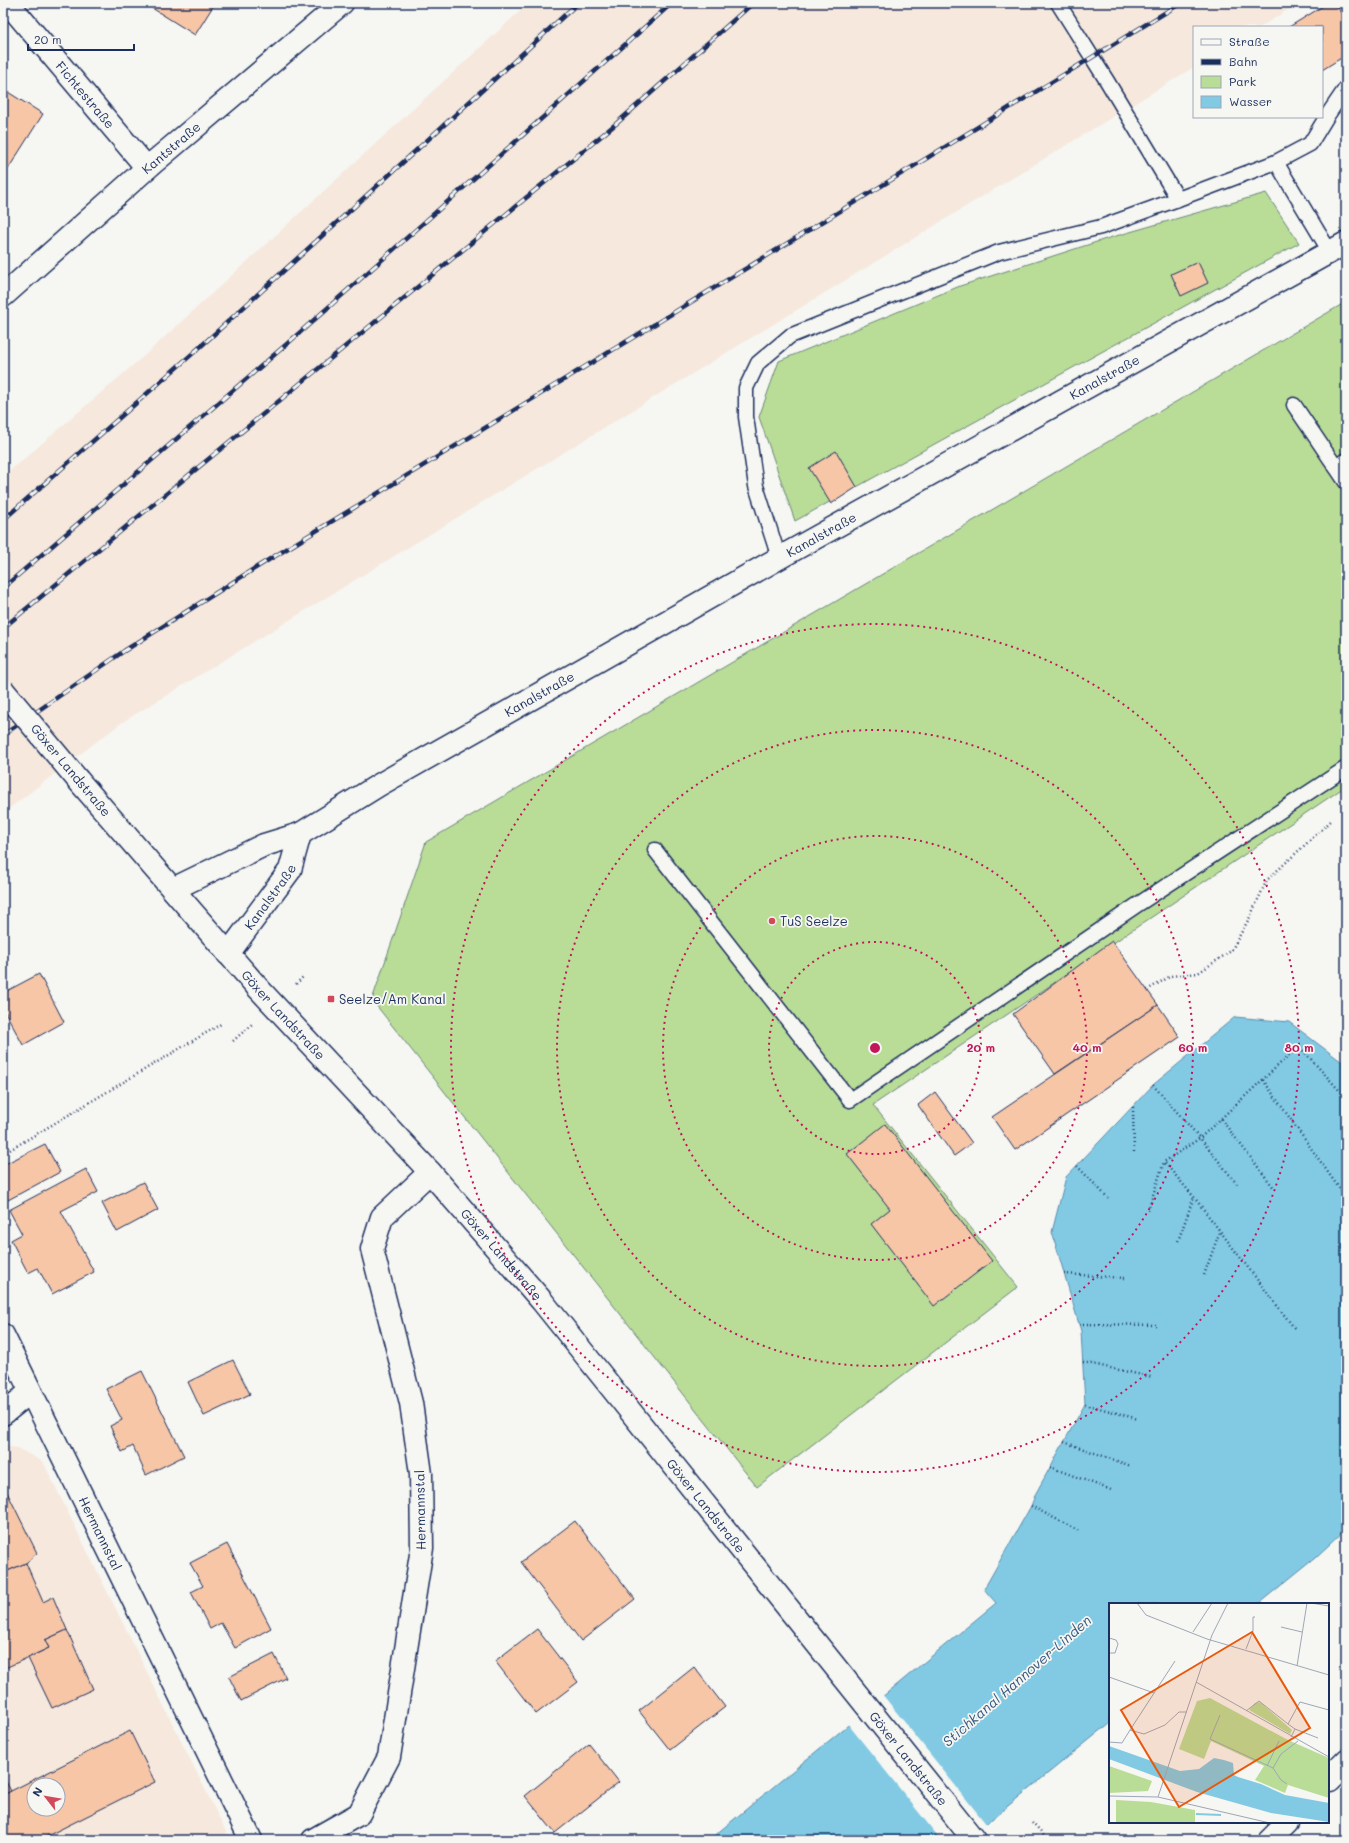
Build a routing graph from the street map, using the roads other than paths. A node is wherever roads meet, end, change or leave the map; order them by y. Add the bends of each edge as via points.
1 (8, 3) edge
2 (342, 3) edge
3 (1058, 3) edge
4 (1346, 88) edge
5 (1276, 162) junction
6 (147, 168) junction
7 (1178, 199) junction
8 (1338, 248) edge
9 (3, 296) edge
10 (1294, 405) dead end
11 (1341, 463) edge
12 (1346, 482) edge
13 (779, 558) junction
14 (3, 690) edge
15 (1346, 768) edge
16 (300, 834) junction
17 (655, 850) dead end
18 (173, 889) junction
19 (228, 954) junction
20 (430, 1172) junction
21 (3, 1335) edge
22 (30, 1392) junction
23 (3, 1414) edge
24 (1346, 1762) edge
25 (1329, 1779) edge
26 (1286, 1823) edge
27 (251, 1840) edge
28 (313, 1840) edge
29 (974, 1840) edge
30 (1269, 1840) edge

1 - 6 street, Fichtestraße
2 - 6 street, Kantstraße
3 - 7 lane
4 - 5 lane via 1310,144
5 - 7 lane
5 - 8 lane
6 - 9 street, Kantstraße
7 - 13 lane via 1101,227 999,252 790,336 758,363 746,388 746,417 756,486
8 - 13 street, Kanalstraße
10 - 11 lane
11 - 12 lane
13 - 16 street, Kanalstraße via 386,781
14 - 18 street, Göxer Landstraße, bridge
15 - 17 lane via 1137,905 850,1100
16 - 18 street, Kanalstraße via 264,844
16 - 19 street, Kanalstraße via 290,870
18 - 19 street, Göxer Landstraße
19 - 20 street, Göxer Landstraße
20 - 28 street, Hermannstal via 382,1217 372,1249 412,1403 421,1474 422,1548 389,1757 359,1814
20 - 29 street, Göxer Landstraße via 542,1301
21 - 22 street, Hermannstal
22 - 23 street
22 - 27 street, Hermannstal
24 - 25 street
26 - 30 street

